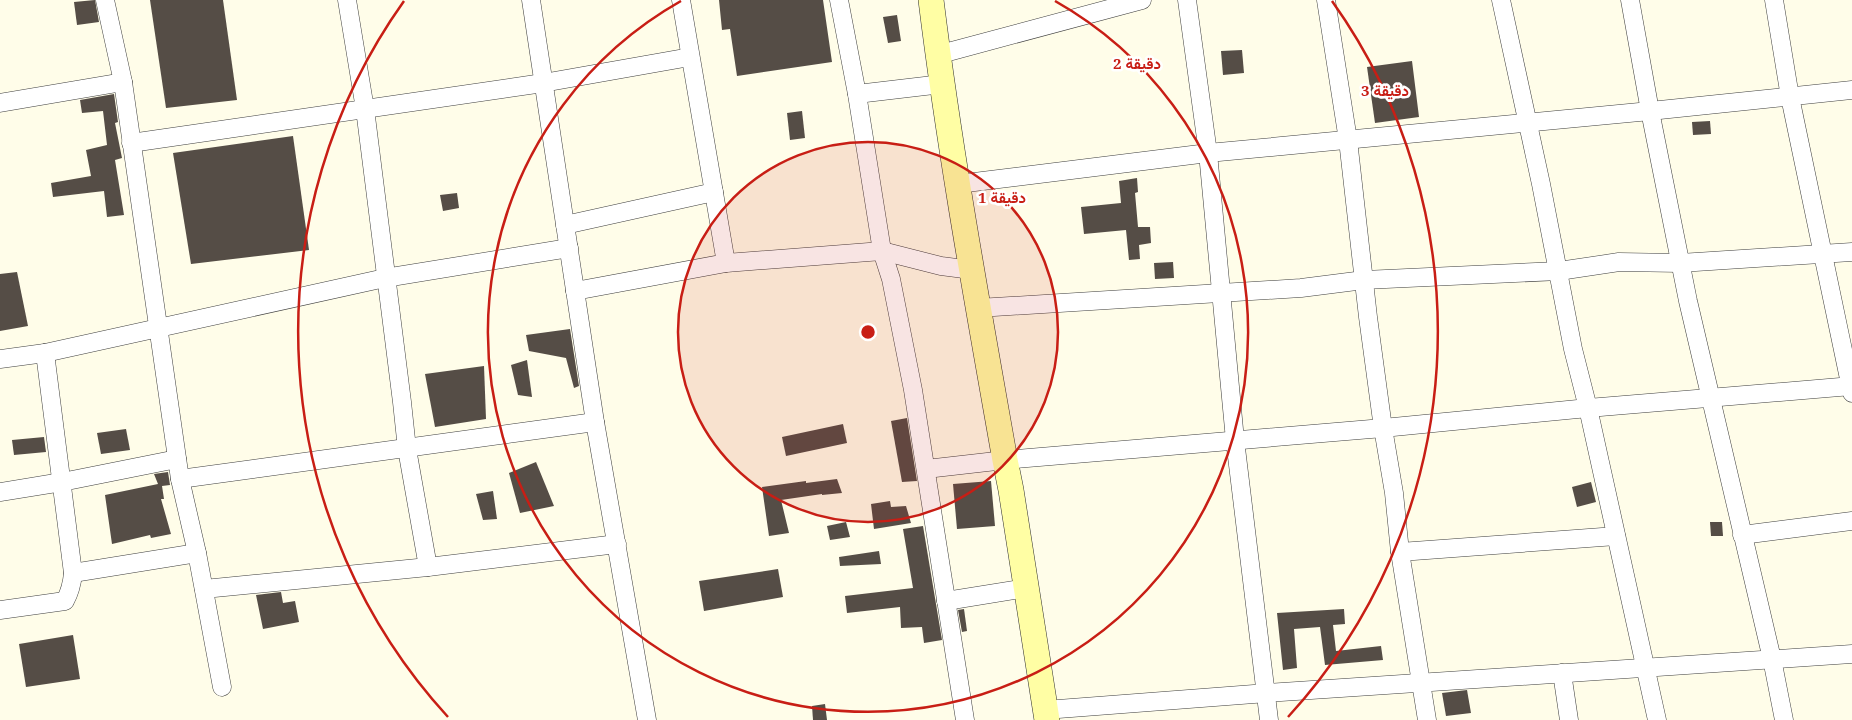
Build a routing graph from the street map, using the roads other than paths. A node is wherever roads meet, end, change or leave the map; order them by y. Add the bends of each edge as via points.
1 (105, 0) edge
2 (347, 0) edge
3 (530, 0) edge
4 (681, 0) edge
5 (839, 0) edge
6 (930, 0) edge
7 (1142, 0) edge
8 (1187, 0) edge
9 (1326, 0) edge
10 (1501, 0) edge
11 (1630, 0) edge
12 (1774, 0) edge
13 (937, 55) junction
14 (690, 57) junction
15 (123, 82) junction
16 (543, 83) junction
17 (942, 84) junction
18 (1852, 90) edge
19 (857, 94) junction
20 (1790, 97) junction
21 (0, 103) edge
22 (365, 109) junction
23 (1650, 112) junction
24 (1528, 122) junction
25 (1348, 140) junction
26 (131, 143) junction
27 (1208, 153) junction
28 (958, 184) junction
29 (714, 192) junction
30 (565, 226) junction
31 (569, 248) junction
32 (882, 251) junction
33 (1852, 252) edge
34 (1824, 254) junction
35 (726, 263) junction
36 (1680, 263) junction
37 (972, 270) junction
38 (1559, 271) junction
39 (385, 278) junction
40 (1364, 280) junction
41 (575, 290) junction
42 (1221, 293) junction
43 (978, 308) junction
44 (158, 328) junction
45 (45, 353) junction
46 (0, 359) edge
47 (1852, 388) edge
48 (1711, 398) junction
49 (1588, 408) junction
50 (595, 422) junction
51 (1383, 428) junction
52 (1235, 440) junction
53 (407, 449) junction
54 (177, 459) junction
55 (1005, 460) junction
56 (926, 469) junction
57 (180, 479) junction
58 (62, 482) junction
59 (0, 492) edge
60 (1852, 522) edge
61 (1742, 535) junction
62 (1616, 536) junction
63 (618, 544) junction
64 (1400, 552) junction
65 (197, 553) junction
66 (428, 567) junction
67 (73, 573) junction
68 (1026, 588) junction
69 (204, 589) junction
70 (946, 601) junction
71 (0, 610) edge
72 (1852, 654) edge
73 (1772, 660) junction
74 (1646, 668) junction
75 (1562, 673) junction
76 (1421, 683) junction
77 (222, 687) dead end
78 (1267, 693) junction
79 (1046, 715) edge
80 (647, 720) edge
81 (965, 720) edge
82 (1269, 720) edge
83 (1427, 720) edge
84 (1569, 720) edge
85 (1657, 720) edge
86 (1784, 720) edge

1 - 15 street
2 - 22 street
3 - 16 street
4 - 14 street
5 - 19 street
6 - 13 street
7 - 13 street
8 - 27 street
9 - 25 street
10 - 24 street
11 - 23 street
12 - 20 street
13 - 17 street
14 - 16 street
14 - 29 street
15 - 21 street
15 - 26 street
16 - 22 street
16 - 30 street
17 - 19 street
17 - 28 street
18 - 20 street
19 - 32 street
20 - 23 street
20 - 34 street
22 - 26 street
22 - 39 street
23 - 24 street
23 - 36 street
24 - 25 street
24 - 38 street
25 - 27 street
25 - 40 street
26 - 44 street
27 - 28 street
27 - 42 street
28 - 37 street
29 - 30 street
29 - 35 street
30 - 31 street
31 - 39 street
31 - 41 street
32 - 35 street
32 - 37 street via 940,266
32 - 56 street via 891,279
33 - 34 street
34 - 36 street
34 - 47 street
35 - 41 street
36 - 38 street via 1619,262
36 - 48 street
37 - 43 street
38 - 40 street
38 - 49 street
39 - 44 street
39 - 53 street
40 - 42 street
40 - 51 street
41 - 50 street
42 - 43 street
42 - 52 street
43 - 55 street
44 - 45 street
44 - 54 street
45 - 46 street
45 - 58 street
47 - 48 street
48 - 49 street
48 - 61 street
49 - 51 street
49 - 62 street
50 - 53 street
50 - 63 street
51 - 52 street
51 - 64 street
52 - 55 street
52 - 78 street
53 - 57 street
53 - 66 street
54 - 57 street
54 - 58 street
55 - 56 street
55 - 68 street
56 - 70 street
57 - 65 street
58 - 59 street
58 - 67 street
60 - 61 street
61 - 73 street
62 - 64 street
62 - 74 street
63 - 66 street
63 - 80 street
64 - 76 street
65 - 67 street
65 - 69 street
66 - 69 street
67 - 71 street via 65,601
68 - 70 street
68 - 79 street
69 - 77 street
70 - 81 street
72 - 73 street
73 - 74 street
73 - 86 street
74 - 75 street
74 - 85 street
75 - 76 street
75 - 84 street
76 - 78 street
76 - 83 street
78 - 79 street
78 - 82 street

